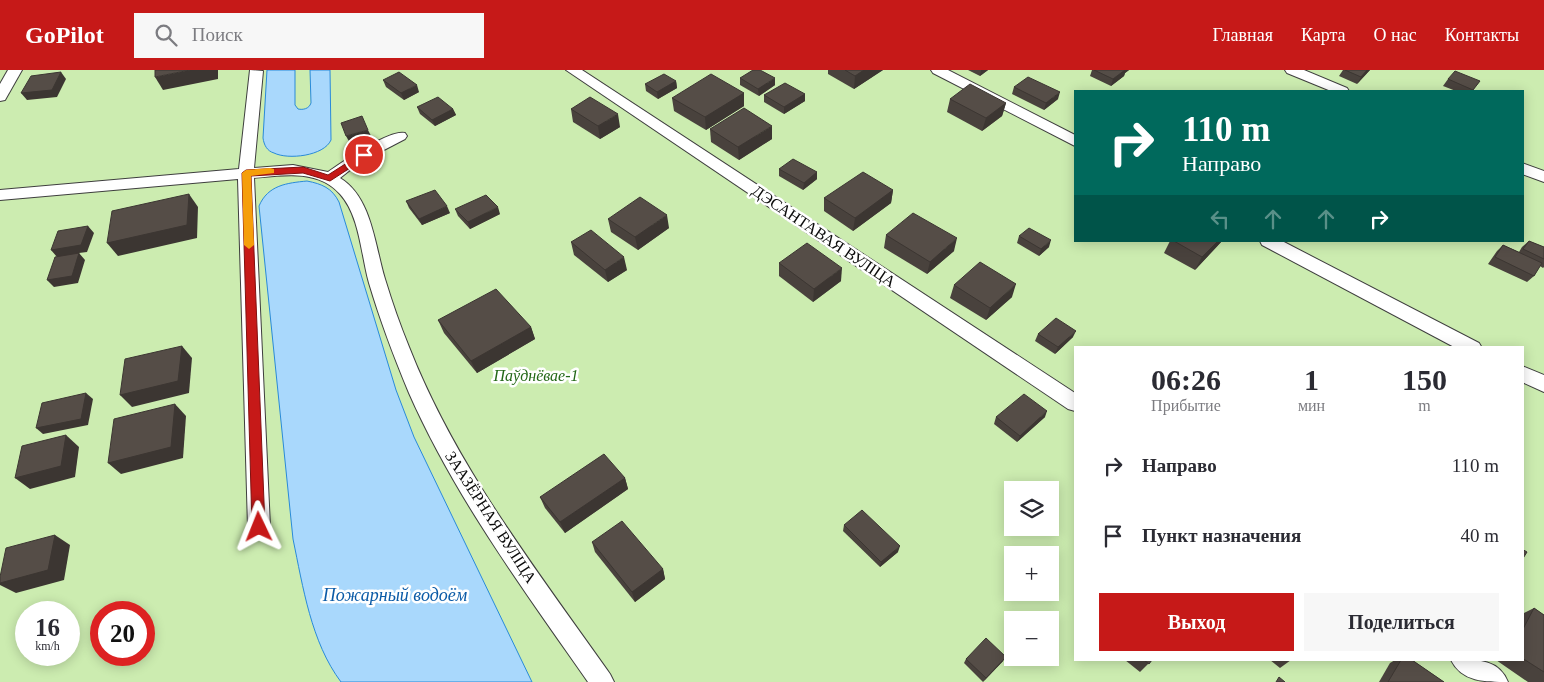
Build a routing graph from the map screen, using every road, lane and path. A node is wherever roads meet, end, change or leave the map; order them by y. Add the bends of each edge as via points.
1 (15, 70) edge
2 (573, 70) edge
3 (938, 70) edge
4 (1292, 70) edge
5 (256, 71) edge
6 (1340, 90) edge
7 (0, 97) edge
8 (400, 136) dead end
9 (1074, 140) edge
10 (1524, 169) edge
11 (246, 173) junction
12 (1544, 177) edge
13 (330, 178) junction
14 (0, 195) edge
15 (1270, 242) edge
16 (1469, 346) edge
17 (1524, 374) edge
18 (1544, 384) edge
19 (1074, 402) edge
20 (259, 527) dead end
21 (1464, 661) edge
22 (602, 682) edge
23 (1496, 682) edge

1 - 7 lane
2 - 19 lane, ДЭСАНТАВАЯ ВУЛІЦА
3 - 9 lane
4 - 6 lane
5 - 11 lane
8 - 13 lane via 354,160
10 - 12 lane
11 - 13 lane via 303,170
11 - 14 lane
11 - 20 lane
13 - 22 lane, ЗААЗЁРНАЯ ВУЛІЦА via 342,187 357,211 392,325 422,399 447,448 490,522
15 - 16 lane
17 - 18 lane
21 - 23 lane

